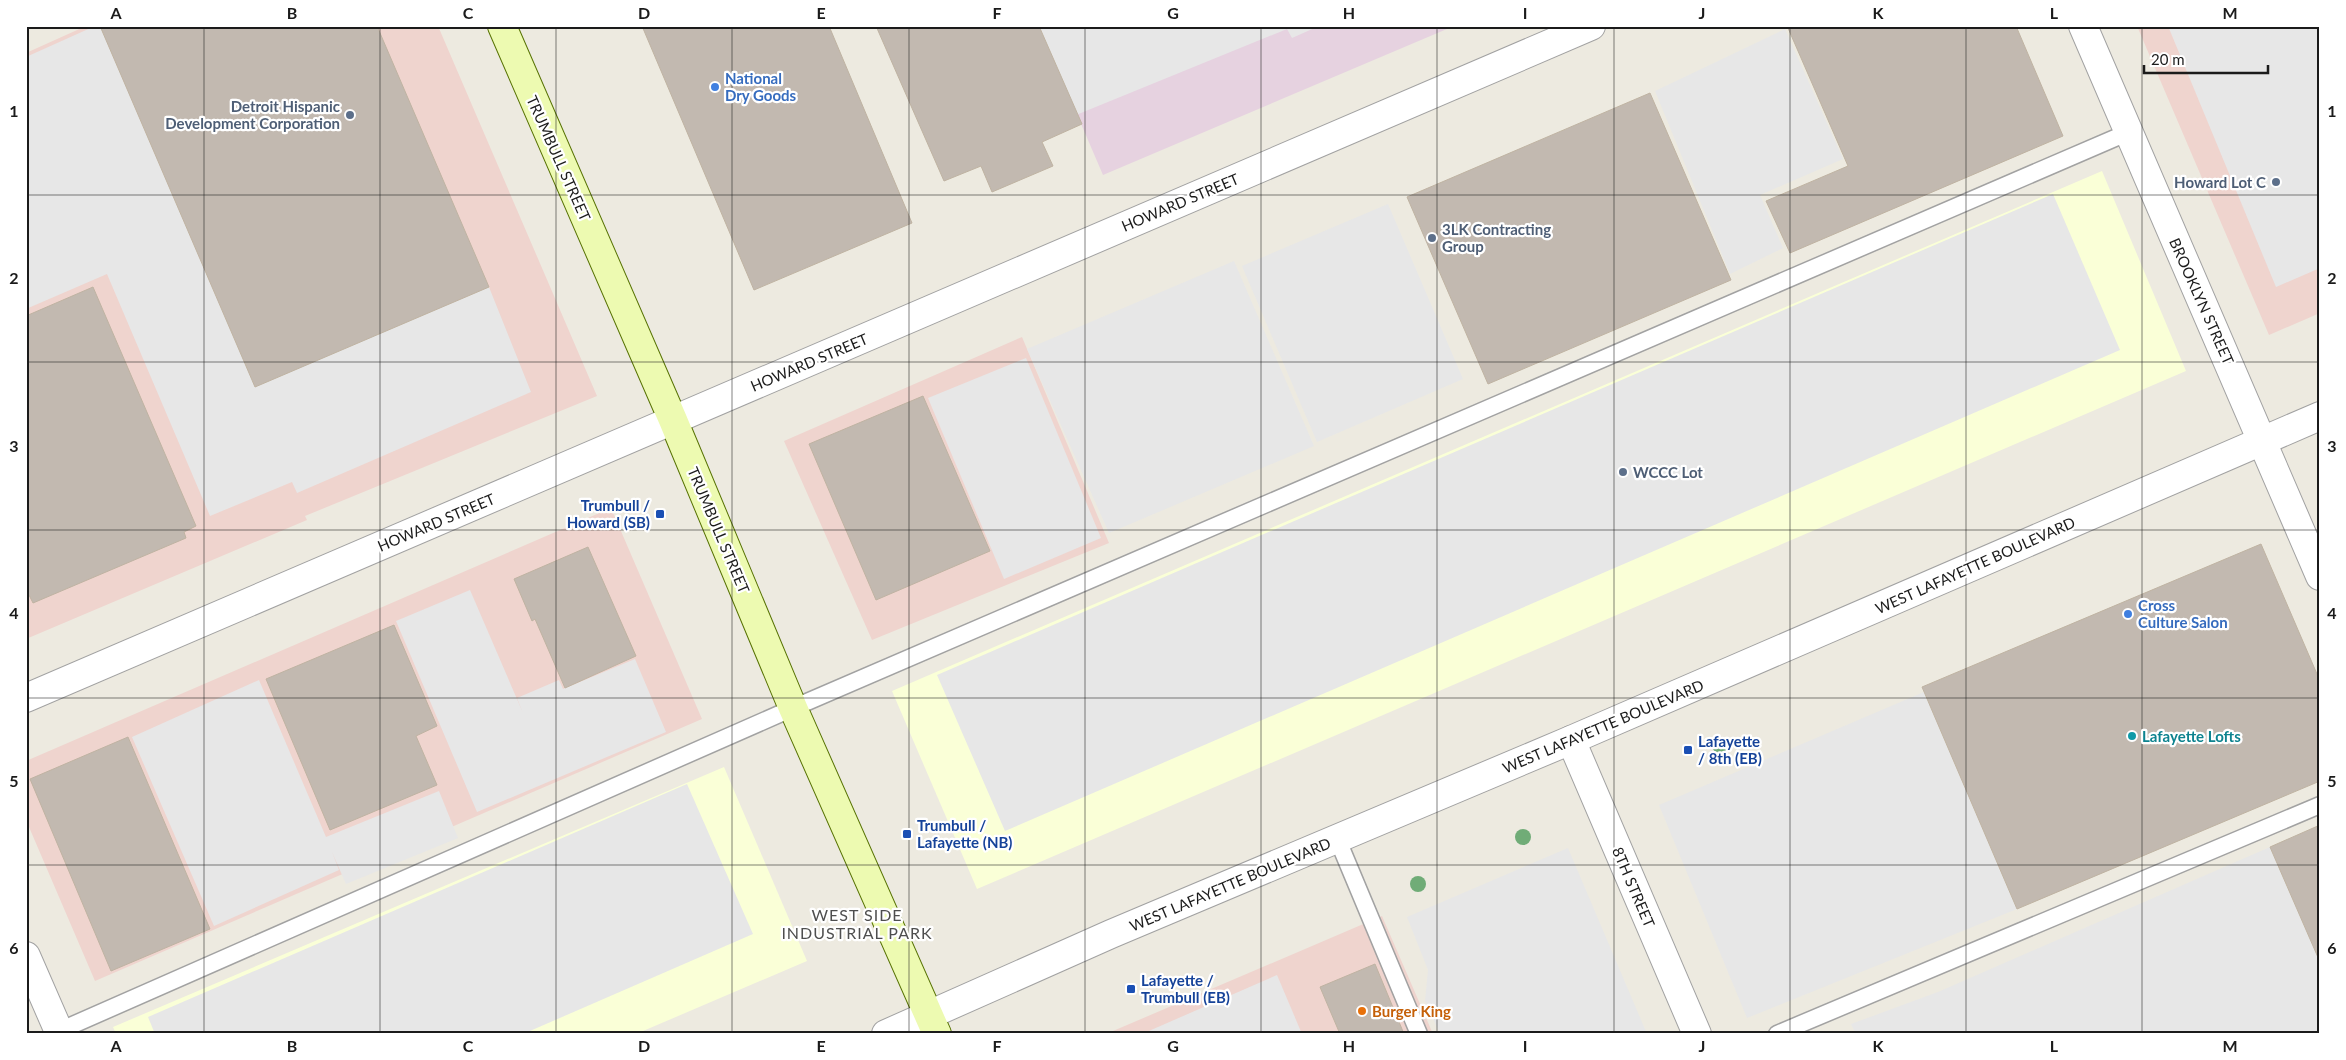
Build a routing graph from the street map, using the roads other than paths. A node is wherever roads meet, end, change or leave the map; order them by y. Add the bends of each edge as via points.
1 (502, 26) edge
2 (1591, 26) edge
3 (2083, 26) edge
4 (2129, 132) junction
5 (2320, 416) edge
6 (673, 420) junction
7 (2262, 440) junction
8 (2320, 576) edge
9 (26, 698) edge
10 (793, 708) junction
11 (1571, 740) junction
12 (2320, 804) edge
13 (1337, 838) junction
14 (26, 956) edge
15 (933, 1025) edge
16 (60, 1032) edge
17 (886, 1034) edge
18 (1419, 1034) edge
19 (1697, 1034) edge
20 (1777, 1034) edge

1 - 6 street, TRUMBULL STREET
2 - 6 street, HOWARD STREET
3 - 4 street, BROOKLYN STREET
4 - 7 street, BROOKLYN STREET
4 - 10 lane
5 - 7 street, WEST LAFAYETTE BOULEVARD
6 - 9 street, HOWARD STREET
6 - 10 street, TRUMBULL STREET
7 - 8 street, BROOKLYN STREET
7 - 11 street, WEST LAFAYETTE BOULEVARD
10 - 15 street, TRUMBULL STREET
10 - 16 lane
11 - 13 street, WEST LAFAYETTE BOULEVARD
11 - 19 street, 8TH STREET
12 - 20 lane
13 - 15 street, WEST LAFAYETTE BOULEVARD via 1111,934
13 - 18 lane
14 - 16 street
15 - 17 street, WEST LAFAYETTE BOULEVARD

